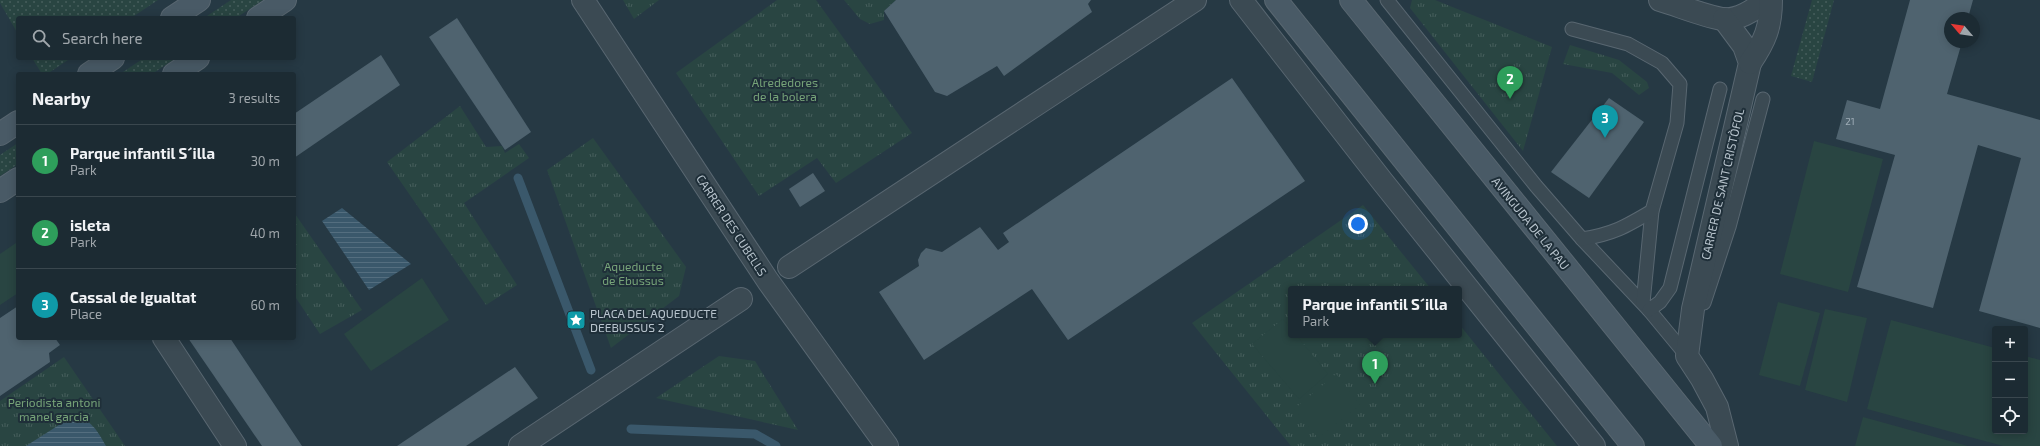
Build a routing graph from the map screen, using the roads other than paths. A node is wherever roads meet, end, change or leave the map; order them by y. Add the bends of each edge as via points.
1 (199, 0) edge
2 (285, 0) edge
3 (583, 0) edge
4 (1195, 0) edge
5 (1241, 0) edge
6 (1276, 0) edge
7 (1351, 0) edge
8 (1387, 0) edge
9 (1660, 0) edge
10 (1763, 0) edge
11 (1771, 0) edge
12 (175, 16) edge
13 (261, 16) edge
14 (1724, 19) junction
15 (1572, 29) dead end
16 (110, 60) edge
17 (195, 60) edge
18 (1750, 63) junction
19 (92, 72) edge
20 (177, 72) edge
21 (1720, 89) dead end
22 (1763, 99) dead end
23 (16, 123) edge
24 (0, 134) edge
25 (16, 180) edge
26 (0, 192) edge
27 (1652, 211) junction
28 (1582, 239) junction
29 (789, 267) dead end
30 (741, 299) dead end
31 (1646, 307) junction
32 (165, 340) edge
33 (1687, 356) junction
34 (236, 446) edge
35 (520, 446) edge
36 (887, 446) edge
37 (1594, 446) edge
38 (1633, 446) edge
39 (1711, 446) edge
40 (1726, 446) edge

1 - 12 main road
2 - 13 main road
3 - 36 street, CARRER DES CUBELLS via 768,281
4 - 29 street
5 - 37 street
6 - 38 main road
7 - 39 main road, AVINGUDA DE LA PAU
8 - 28 lane via 1531,180
9 - 14 street
10 - 14 street via 1760,5 1744,15
11 - 18 street via 1771,20 1761,46
14 - 18 street via 1744,46
15 - 27 lane via 1628,44 1662,63 1680,84 1677,123
16 - 19 main road
17 - 20 main road
18 - 33 street, CARRER DE SANT CRISTÒFOL via 1693,309
21 - 31 lane via 1670,288 1660,302
22 - 33 lane via 1728,228
23 - 24 main road
25 - 26 main road
27 - 28 lane via 1604,236
27 - 31 lane
28 - 31 lane
30 - 35 street
31 - 33 lane
32 - 34 street
33 - 40 street via 1717,407

